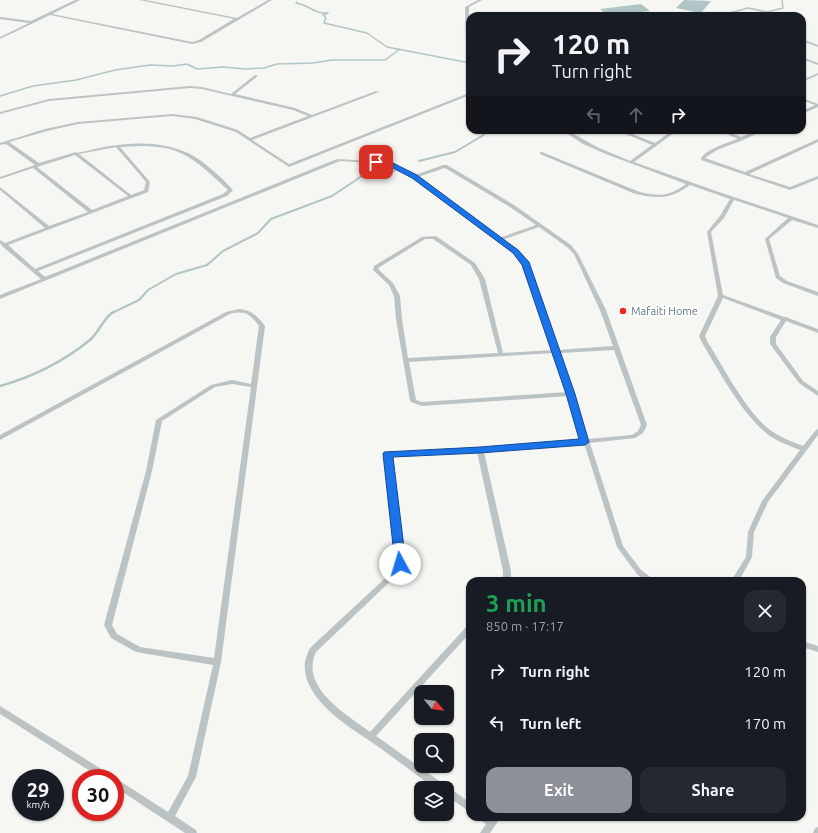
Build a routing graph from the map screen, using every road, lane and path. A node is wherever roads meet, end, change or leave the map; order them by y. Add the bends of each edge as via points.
1 (77, 0) edge
2 (141, 0) edge
3 (270, 0) edge
4 (480, 0) edge
5 (466, 12) edge
6 (49, 14) junction
7 (0, 18) edge
8 (237, 19) junction
9 (30, 22) junction
10 (0, 38) edge
11 (806, 42) edge
12 (818, 46) edge
13 (806, 60) edge
14 (818, 64) edge
15 (818, 74) edge
16 (256, 76) dead end
17 (806, 79) edge
18 (377, 92) dead end
19 (233, 94) junction
20 (466, 96) edge
21 (806, 100) edge
22 (818, 105) edge
23 (806, 111) edge
24 (0, 113) edge
25 (310, 116) junction
26 (571, 134) edge
27 (628, 134) edge
28 (670, 134) edge
29 (730, 134) edge
30 (754, 134) edge
31 (250, 139) junction
32 (742, 139) junction
33 (818, 140) edge
34 (6, 142) junction
35 (0, 144) edge
36 (655, 145) junction
37 (118, 147) junction
38 (75, 153) junction
39 (541, 153) dead end
40 (631, 162) junction
41 (36, 166) junction
42 (745, 174) junction
43 (415, 177) junction
44 (818, 177) edge
45 (0, 178) edge
46 (689, 184) junction
47 (0, 188) edge
48 (131, 197) junction
49 (733, 198) junction
50 (91, 212) junction
51 (791, 218) junction
52 (539, 225) junction
53 (818, 227) edge
54 (48, 228) junction
55 (498, 240) junction
56 (0, 241) edge
57 (4, 245) junction
58 (35, 271) junction
59 (44, 279) junction
60 (818, 294) edge
61 (721, 296) junction
62 (0, 297) edge
63 (785, 318) junction
64 (818, 331) edge
65 (616, 348) junction
66 (556, 352) junction
67 (501, 354) junction
68 (406, 360) junction
69 (253, 386) junction
70 (571, 394) junction
71 (818, 394) edge
72 (818, 431) edge
73 (0, 438) edge
74 (585, 442) junction
75 (480, 450) junction
76 (804, 450) junction
77 (507, 577) edge
78 (645, 577) edge
79 (738, 577) edge
80 (466, 632) edge
81 (806, 645) edge
82 (818, 649) edge
83 (217, 662) junction
84 (0, 710) edge
85 (370, 737) junction
86 (94, 769) edge
87 (432, 781) edge
88 (124, 788) edge
89 (454, 796) edge
90 (466, 805) edge
91 (170, 817) junction
92 (493, 821) edge
93 (193, 833) edge
94 (484, 833) edge

1 - 6 street
2 - 8 street
3 - 8 street
4 - 5 street via 466,8
6 - 8 street via 192,43
6 - 9 street
7 - 9 street
9 - 10 street
11 - 12 street
13 - 14 street
15 - 17 street
16 - 19 street
18 - 25 street
19 - 24 street via 190,87 49,100
19 - 25 street via 294,109
20 - 31 street via 289,166
21 - 22 street
22 - 23 street
25 - 31 street
26 - 40 street via 597,150
27 - 36 street
28 - 36 street
29 - 32 street
30 - 32 street
31 - 34 street via 223,126 196,118 172,115 78,123
32 - 42 street via 716,149 703,158
33 - 42 street
34 - 35 street
34 - 41 street
36 - 40 street
37 - 38 street
37 - 48 street via 148,182 146,191
37 - 58 street via 153,144 175,149 194,158 231,190 225,195
38 - 41 street
38 - 48 street
39 - 46 street via 635,192 651,196 664,197 675,194
40 - 46 street
41 - 45 street
41 - 50 street
42 - 44 street via 792,189
43 - 52 street via 446,166
43 - 55 street
43 - 59 street via 388,163 339,160
46 - 49 street
47 - 54 street
48 - 50 street
49 - 51 street
49 - 61 street via 709,232
50 - 54 street
51 - 53 street
51 - 60 street via 767,239 778,277
52 - 55 street
52 - 65 street via 562,240 576,254 603,310
54 - 57 street
55 - 66 street via 526,264
56 - 57 street
57 - 58 street
58 - 59 street
59 - 62 street
61 - 63 street
61 - 76 street via 702,336 704,341 760,424 774,435
63 - 64 street
63 - 71 street via 773,337 773,344 801,382
65 - 66 street
65 - 74 street via 644,426 641,432 633,437
66 - 67 street
66 - 70 street
67 - 68 street
67 - 68 street via 482,279 477,269 436,238 428,237 381,263 376,269 392,284 397,296
68 - 70 street via 412,401 419,404
69 - 73 street via 262,326 254,315 241,309 228,313
69 - 83 street
69 - 83 street via 232,382 213,386 159,420 149,471 108,625 114,636 139,650
70 - 74 street
72 - 76 street
74 - 75 street
74 - 78 street via 620,547
75 - 77 street
75 - 85 street via 388,454 400,566 309,656 309,673 323,700
76 - 79 street via 765,501 752,532 749,557
80 - 85 street
81 - 82 street
83 - 91 street via 192,777
84 - 86 street
85 - 87 street
88 - 91 street
89 - 90 street
91 - 93 street
92 - 94 street

